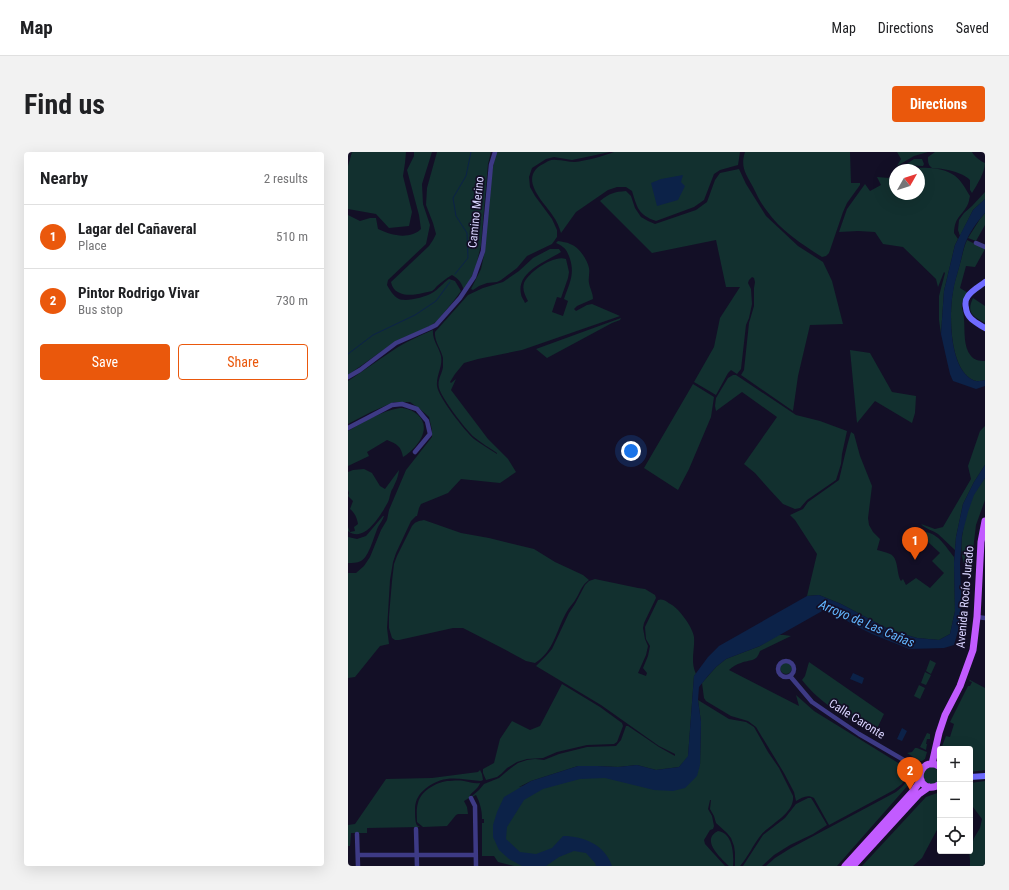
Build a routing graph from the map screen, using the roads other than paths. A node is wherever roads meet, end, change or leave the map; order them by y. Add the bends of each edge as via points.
1 (495, 152) edge
2 (976, 243) dead end
3 (985, 247) edge
4 (985, 282) edge
5 (985, 328) edge
6 (348, 377) edge
7 (348, 428) edge
8 (415, 452) dead end
9 (985, 521) edge
10 (976, 617) junction
11 (985, 618) edge
12 (790, 676) dead end
13 (932, 764) junction
14 (937, 766) edge
15 (921, 770) junction
16 (985, 776) edge
17 (973, 777) edge
18 (921, 780) junction
19 (937, 786) edge
20 (929, 787) junction
21 (471, 798) dead end
22 (416, 829) dead end
23 (357, 834) dead end
24 (358, 855) junction
25 (417, 855) junction
26 (476, 855) junction
27 (358, 866) edge
28 (417, 866) edge
29 (476, 866) edge
30 (845, 866) edge
31 (853, 866) edge

1 - 6 street, Camino Merino via 491,165 482,251 474,277 460,298 436,325 396,343
2 - 3 street
4 - 5 street via 969,294 965,305 966,312 973,321
7 - 8 street via 392,405 402,404 417,409 427,421 430,434
9 - 10 main road, Avenida Rocío Jurado via 981,542
10 - 11 street
10 - 13 main road, Avenida Rocío Jurado via 973,650 960,686 938,733
12 - 15 street, Calle Caronte via 812,702 859,734
13 - 14 main road
13 - 15 main road
15 - 18 main road
16 - 17 street
18 - 20 main road
18 - 30 main road
19 - 20 main road
20 - 31 main road via 919,794
21 - 26 street via 475,806
22 - 25 street
23 - 24 street
24 - 25 street
24 - 27 street
25 - 26 street
25 - 28 street
26 - 29 street

